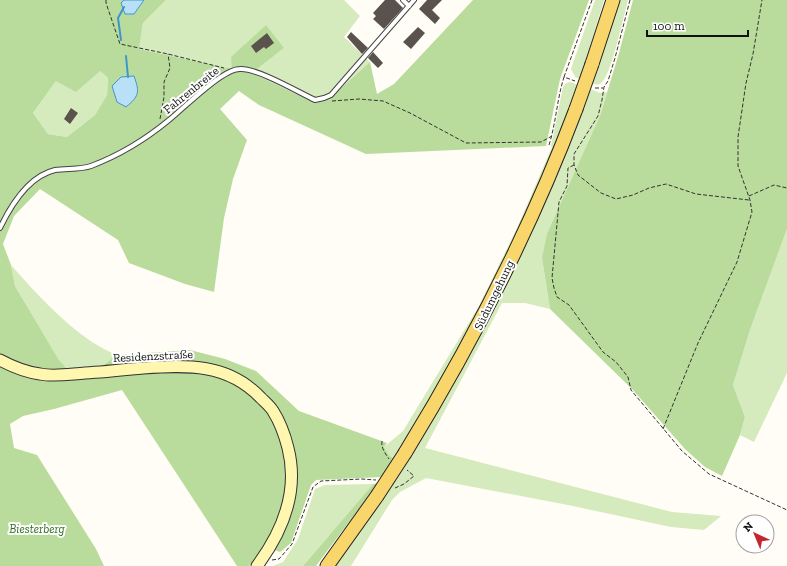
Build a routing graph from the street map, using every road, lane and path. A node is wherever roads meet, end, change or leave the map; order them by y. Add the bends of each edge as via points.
1 (106, 0) edge
2 (403, 0) edge
3 (414, 0) edge
4 (592, 0) edge
5 (613, 0) edge
6 (630, 0) edge
7 (762, 0) edge
8 (410, 6) junction
9 (168, 54) junction
10 (228, 73) junction
11 (564, 77) junction
12 (575, 81) dead end
13 (604, 87) junction
14 (594, 88) dead end
15 (330, 101) dead end
16 (158, 128) junction
17 (552, 136) junction
18 (549, 145) dead end
19 (574, 165) junction
20 (787, 188) edge
21 (748, 196) junction
22 (750, 200) junction
23 (0, 228) edge
24 (0, 360) edge
25 (663, 429) junction
26 (382, 441) dead end
27 (390, 461) dead end
28 (404, 467) dead end
29 (380, 482) dead end
30 (392, 489) dead end
31 (787, 510) edge
32 (258, 564) edge
33 (327, 566) edge

1 - 9 path via 120,44
2 - 8 lane
3 - 8 lane, Fahrenbreite
4 - 11 path
5 - 33 main road, Südumgehung, bridge via 576,109 531,219 484,317 405,453
6 - 13 path via 615,58
7 - 21 path via 738,137 738,166
8 - 10 lane, Fahrenbreite via 331,95 324,98 315,100 255,71 239,69
9 - 10 path via 223,67
9 - 16 path via 170,68 164,82 164,98
10 - 16 lane, Fahrenbreite via 203,90
11 - 12 path
11 - 17 path
13 - 14 path
13 - 19 path via 598,116 574,154
15 - 17 path via 383,100 466,143 541,142
16 - 23 lane, Fahrenbreite via 132,147 110,158 89,166 54,170 40,176 21,193
17 - 18 path
19 - 22 path via 584,181 601,193 616,199 666,184 696,194
19 - 25 path via 568,168 567,186 559,202 552,278 557,297 568,305 603,352 616,362 628,377 631,390
20 - 21 path via 774,184
21 - 22 path
22 - 25 path via 752,212 737,262 698,343
24 - 32 main road, Residenzstraße via 13,367 41,375 177,366 200,367 235,377 252,388 273,410 286,439 291,460 290,493 284,519 274,541
25 - 31 path via 682,451 709,474
26 - 27 path via 383,450
28 - 30 path via 414,476
29 - 32 path via 374,479 321,481 313,488 292,544 279,559

